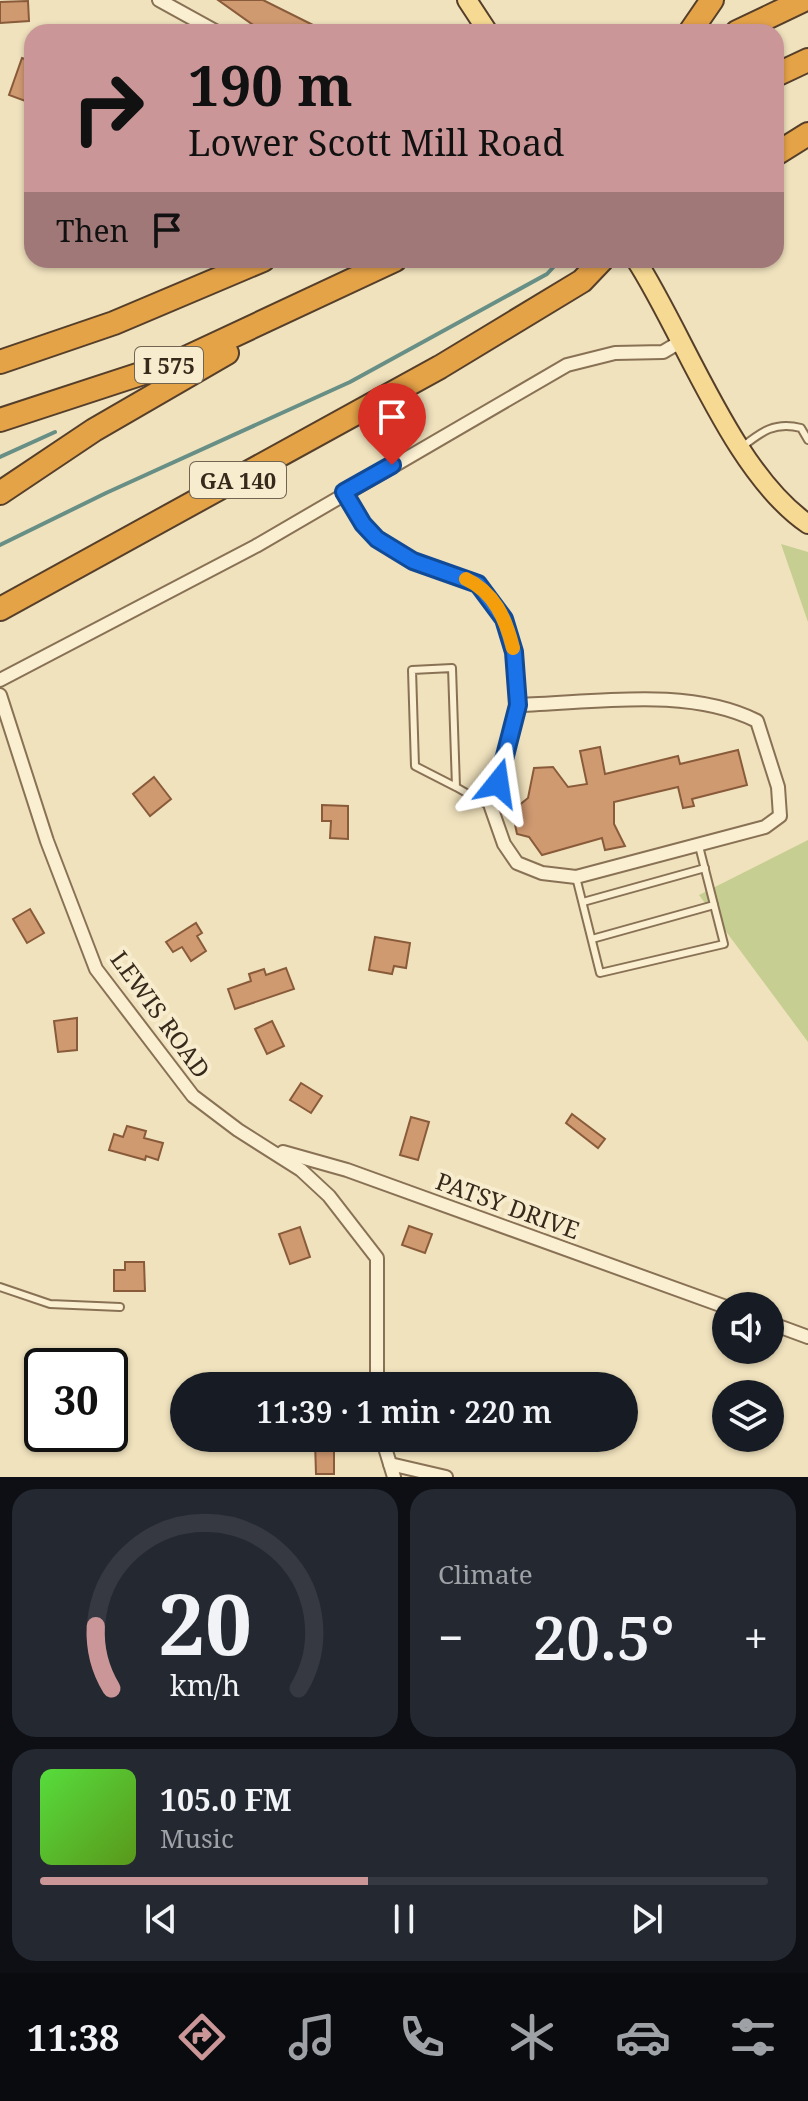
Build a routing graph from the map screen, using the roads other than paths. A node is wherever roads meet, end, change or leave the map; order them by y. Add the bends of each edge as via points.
1 (159, 0) edge
2 (467, 0) edge
3 (712, 0) edge
4 (794, 5) edge
5 (202, 24) edge
6 (483, 24) edge
7 (696, 24) edge
8 (754, 24) edge
9 (805, 136) edge
10 (784, 149) edge
11 (245, 268) edge
12 (378, 268) edge
13 (594, 268) edge
14 (641, 268) edge
15 (650, 268) edge
16 (649, 280) junction
17 (331, 290) junction
18 (680, 342) junction
19 (0, 362) edge
20 (0, 420) edge
21 (808, 440) edge
22 (742, 447) junction
23 (344, 492) junction
24 (0, 493) edge
25 (808, 524) edge
26 (0, 606) edge
27 (0, 680) edge
28 (0, 695) edge
29 (518, 705) junction
30 (456, 787) junction
31 (491, 807) junction
32 (699, 844) junction
33 (705, 868) junction
34 (576, 877) junction
35 (583, 902) junction
36 (714, 905) junction
37 (592, 939) junction
38 (272, 1149) junction
39 (0, 1287) edge
40 (712, 1302) edge
41 (120, 1307) dead end
42 (784, 1328) edge
43 (808, 1337) edge
44 (377, 1372) edge
45 (392, 1470) edge
46 (446, 1477) edge

1 - 5 street
2 - 6 main road
3 - 7 highway
4 - 8 highway
9 - 10 highway
11 - 19 highway, I 575
12 - 17 highway, I 575
13 - 26 highway, GA 140 via 582,281 414,382
14 - 16 main road
15 - 16 main road
16 - 18 main road
17 - 20 highway, I 575 via 177,362
17 - 24 highway via 94,430
18 - 22 main road
18 - 23 street via 663,352 615,353 567,365
21 - 22 lane via 801,428 788,425 766,428
22 - 25 main road via 776,495
23 - 27 street via 256,546
23 - 29 street via 363,524 393,552 461,576 488,594 509,635
28 - 38 street, LEWIS ROAD via 96,969 193,1096
29 - 31 street
29 - 32 street via 669,700 741,713 757,721 778,787 780,816 765,827
30 - 30 lane via 452,668 412,670 415,766
30 - 31 lane
31 - 34 street via 517,863
32 - 33 lane
32 - 34 street
33 - 35 lane
33 - 36 lane
34 - 35 lane
35 - 37 lane
36 - 37 lane
36 - 37 lane via 724,944 600,973
38 - 40 street, PATSY DRIVE via 347,1170
38 - 44 street, LEWIS ROAD via 329,1196 377,1258
39 - 41 lane via 50,1304
42 - 43 street
45 - 46 street

